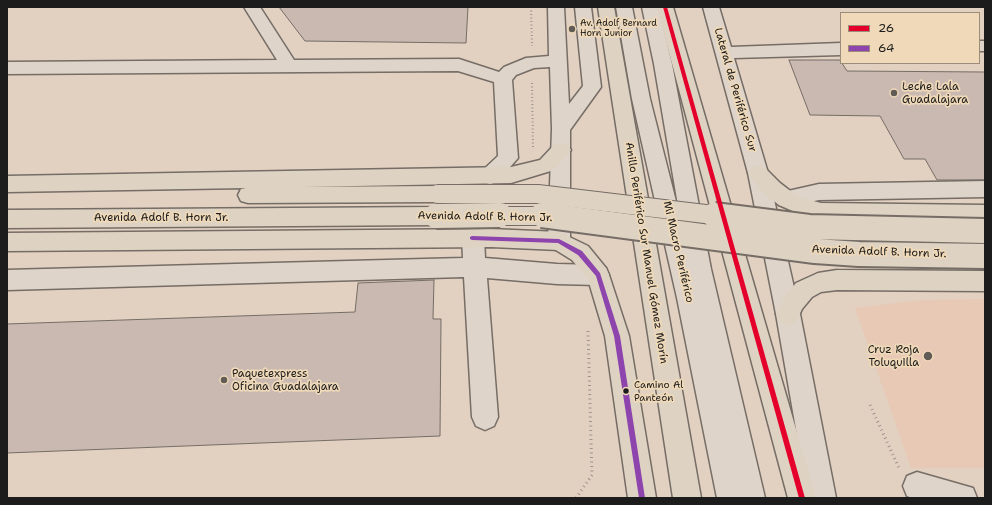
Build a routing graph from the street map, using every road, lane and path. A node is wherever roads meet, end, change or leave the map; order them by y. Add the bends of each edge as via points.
1 (252, 7) edge
2 (531, 7) edge
3 (556, 7) edge
4 (583, 7) edge
5 (606, 7) edge
6 (624, 7) edge
7 (650, 7) edge
8 (665, 7) edge
9 (711, 7) edge
10 (840, 49) edge
11 (725, 53) junction
12 (557, 61) junction
13 (532, 62) junction
14 (289, 66) junction
15 (7, 68) edge
16 (503, 79) junction
17 (561, 129) junction
18 (561, 150) junction
19 (533, 170) junction
20 (758, 173) junction
21 (490, 176) junction
22 (7, 184) edge
23 (985, 189) edge
24 (7, 196) edge
25 (786, 199) junction
26 (884, 213) junction
27 (985, 214) edge
28 (7, 219) edge
29 (985, 231) edge
30 (482, 238) junction
31 (559, 241) junction
32 (7, 242) edge
33 (985, 256) edge
34 (476, 267) junction
35 (598, 275) junction
36 (7, 280) edge
37 (918, 280) junction
38 (985, 281) edge
39 (788, 314) junction
40 (588, 328) dead end
41 (870, 405) dead end
42 (485, 417) dead end
43 (917, 486) joint
44 (576, 498) edge
45 (642, 498) edge
46 (687, 498) edge
47 (730, 498) edge
48 (752, 498) edge
49 (802, 498) edge
50 (822, 498) edge
51 (963, 498) edge

1 - 14 street
2 - 13 path
3 - 12 street
4 - 17 street via 592,86
5 - 46 main road, Anillo Periférico Sur Manuel Gómez Morín
6 - 47 street, Mi Macro Periférico via 641,99 689,298
7 - 48 street, Mi Macro Periférico via 663,64 700,269
8 - 49 main road
9 - 11 street, Lateral de Periférico Sur
10 - 11 street
11 - 20 street, Lateral de Periférico Sur
12 - 13 street
12 - 17 street
13 - 16 street via 510,71
13 - 19 path
14 - 15 street
14 - 16 street via 458,65
16 - 21 street via 508,158
17 - 18 street
18 - 19 main road via 547,164
18 - 31 street
19 - 21 main road via 512,175
20 - 25 main road
20 - 39 street, Lateral de Periférico Sur
21 - 22 main road
21 - 30 main road via 504,206 498,231
23 - 25 street via 819,192
24 - 29 main road, Avenida Adolf B. Horn Jr., bridge via 538,194 809,227
25 - 26 main road via 802,207 821,211
26 - 27 main road
26 - 37 main road via 867,221 861,230 862,242 877,263
28 - 33 main road, Avenida Adolf B. Horn Jr., bridge via 539,215 815,250 859,254
30 - 31 main road
30 - 32 main road
30 - 34 street
31 - 35 main road via 580,253
34 - 35 street
34 - 36 street
34 - 42 street
35 - 45 main road via 617,336
37 - 38 main road
37 - 39 main road via 837,280 818,283 804,290
39 - 50 street, Lateral de Periférico Sur
40 - 44 path via 592,475
41 - 43 path via 903,475
43 - 51 street

